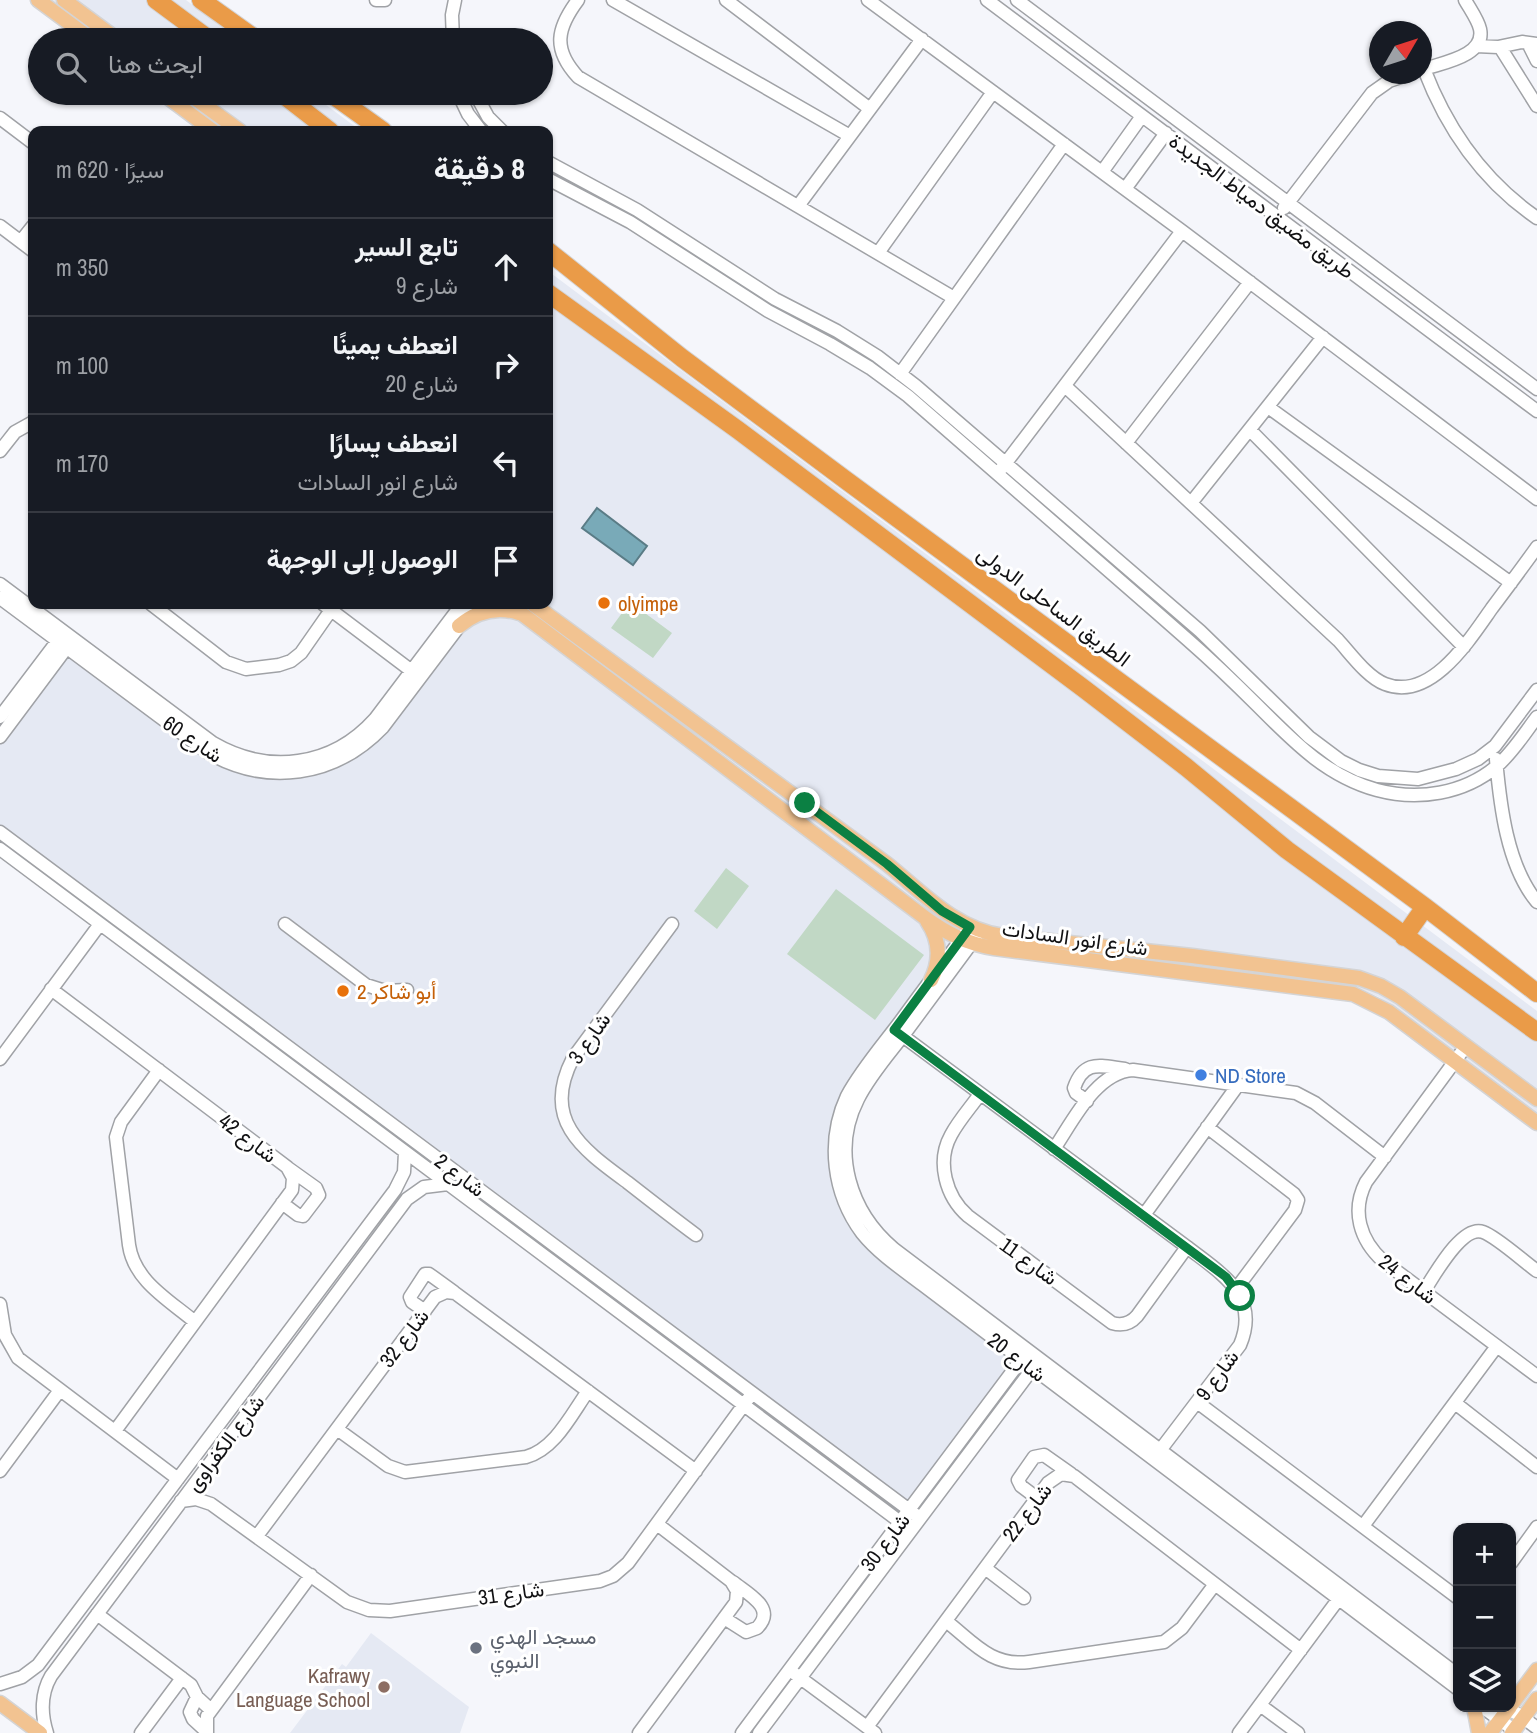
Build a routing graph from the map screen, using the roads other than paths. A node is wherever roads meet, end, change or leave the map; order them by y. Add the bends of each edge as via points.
1 (38, 0) edge
2 (64, 0) edge
3 (156, 0) edge
4 (201, 0) edge
5 (376, 0) edge
6 (385, 0) edge
7 (455, 0) edge
8 (578, 0) edge
9 (613, 0) edge
10 (726, 0) edge
11 (868, 0) edge
12 (987, 0) edge
13 (1017, 0) edge
14 (1465, 0) edge
15 (76, 28) edge
16 (102, 28) edge
17 (194, 28) edge
18 (240, 28) edge
19 (453, 28) edge
20 (922, 39) junction
21 (1533, 44) edge
22 (1476, 46) junction
23 (1500, 47) junction
24 (1537, 61) edge
25 (1432, 66) edge
26 (1385, 84) edge
27 (1430, 84) edge
28 (993, 92) junction
29 (178, 105) edge
30 (204, 105) edge
31 (296, 105) edge
32 (347, 105) edge
33 (464, 105) edge
34 (482, 105) edge
35 (1537, 106) edge
36 (870, 109) junction
37 (1142, 116) junction
38 (0, 118) edge
39 (206, 126) edge
40 (233, 126) edge
41 (324, 126) edge
42 (376, 126) edge
43 (477, 126) edge
44 (497, 126) edge
45 (1166, 134) junction
46 (850, 136) junction
47 (28, 139) edge
48 (1065, 144) junction
49 (553, 165) edge
50 (1102, 172) junction
51 (553, 182) edge
52 (1125, 189) junction
53 (1288, 202) junction
54 (798, 206) junction
55 (1277, 217) junction
56 (1537, 218) edge
57 (0, 226) edge
58 (1182, 231) junction
59 (28, 233) edge
60 (21, 242) junction
61 (28, 247) edge
62 (878, 253) junction
63 (553, 255) edge
64 (1250, 282) junction
65 (553, 297) edge
66 (954, 298) junction
67 (1324, 337) junction
68 (900, 374) junction
69 (1065, 386) junction
70 (1537, 389) edge
71 (1268, 407) junction
72 (1537, 411) edge
73 (28, 425) edge
74 (1250, 430) junction
75 (1126, 443) junction
76 (0, 451) edge
77 (1002, 469) junction
78 (1537, 499) edge
79 (1191, 503) junction
80 (1537, 547) edge
81 (1511, 583) junction
82 (0, 584) edge
83 (0, 598) edge
84 (28, 608) edge
85 (29, 609) edge
86 (157, 609) edge
87 (326, 609) edge
88 (330, 609) edge
89 (459, 609) edge
90 (472, 609) edge
91 (530, 610) edge
92 (459, 626) junction
93 (65, 640) junction
94 (1464, 647) junction
95 (416, 674) junction
96 (1537, 690) edge
97 (0, 717) edge
98 (1537, 717) edge
99 (0, 737) edge
100 (1494, 746) junction
101 (1497, 766) junction
102 (0, 832) edge
103 (0, 849) edge
104 (1537, 902) edge
105 (1425, 907) junction
106 (109, 913) junction
107 (924, 917) junction
108 (100, 924) junction
109 (285, 924) dead end
110 (673, 924) dead end
111 (971, 935) junction
112 (1404, 937) junction
113 (1192, 956) junction
114 (1191, 974) junction
115 (931, 980) junction
116 (51, 989) junction
117 (407, 990) dead end
118 (1537, 993) edge
119 (1537, 1032) edge
120 (0, 1033) edge
121 (898, 1033) junction
122 (12, 1042) junction
123 (1466, 1046) junction
124 (0, 1059) edge
125 (1455, 1061) junction
126 (311, 1064) junction
127 (159, 1070) junction
128 (1133, 1070) junction
129 (303, 1075) junction
130 (1238, 1085) junction
131 (980, 1094) junction
132 (1537, 1100) edge
133 (1087, 1101) junction
134 (1537, 1123) edge
135 (1208, 1127) junction
136 (1054, 1149) junction
137 (405, 1152) junction
138 (1385, 1157) junction
139 (287, 1167) junction
140 (399, 1184) junction
141 (448, 1184) junction
142 (413, 1194) junction
143 (282, 1203) junction
144 (1144, 1215) junction
145 (696, 1236) dead end
146 (555, 1246) junction
147 (1187, 1247) junction
148 (547, 1258) junction
149 (1537, 1271) edge
150 (1236, 1289) junction
151 (1424, 1291) junction
152 (455, 1293) junction
153 (0, 1304) edge
154 (425, 1311) junction
155 (195, 1322) junction
156 (1497, 1346) junction
157 (1030, 1359) junction
158 (1537, 1376) edge
159 (60, 1390) junction
160 (588, 1391) junction
161 (753, 1394) junction
162 (1198, 1402) junction
163 (1455, 1403) junction
164 (744, 1405) junction
165 (337, 1429) junction
166 (114, 1431) junction
167 (1157, 1455) junction
168 (1537, 1467) edge
169 (0, 1471) edge
170 (696, 1471) junction
171 (202, 1473) junction
172 (1074, 1476) junction
173 (178, 1479) junction
174 (1037, 1498) junction
175 (181, 1501) junction
176 (211, 1504) junction
177 (914, 1514) junction
178 (657, 1524) junction
179 (906, 1526) junction
180 (1363, 1526) junction
181 (1537, 1527) edge
182 (257, 1536) junction
183 (1516, 1556) edge
184 (985, 1568) junction
185 (311, 1575) junction
186 (731, 1581) junction
187 (1215, 1584) junction
188 (1342, 1594) junction
189 (1453, 1594) edge
190 (1024, 1598) dead end
191 (97, 1614) junction
192 (724, 1618) junction
193 (946, 1621) junction
194 (1301, 1650) junction
195 (1453, 1672) edge
196 (29, 1673) junction
197 (795, 1674) junction
198 (1534, 1674) edge
199 (181, 1678) junction
200 (0, 1684) edge
201 (46, 1684) junction
202 (1453, 1685) edge
203 (1516, 1685) edge
204 (197, 1697) junction
205 (1516, 1697) edge
206 (1537, 1699) edge
207 (0, 1703) edge
208 (1260, 1705) junction
209 (211, 1710) junction
210 (1475, 1712) edge
211 (1505, 1712) edge
212 (1507, 1712) edge
213 (1510, 1712) edge
214 (1523, 1718) junction
215 (871, 1730) edge
216 (1537, 1731) edge
217 (207, 1732) edge
218 (1513, 1732) edge
219 (40, 1733) edge
220 (47, 1733) edge
221 (141, 1733) edge
222 (639, 1733) edge
223 (742, 1733) edge
224 (759, 1733) edge
225 (1239, 1733) edge
226 (1297, 1733) edge
227 (1479, 1733) edge
228 (1490, 1733) edge

1 - 15 main road
2 - 16 main road
3 - 17 highway
4 - 18 highway
5 - 6 street
7 - 19 street
8 - 54 street via 565,18 560,43 578,77
9 - 46 street
10 - 36 street
11 - 20 street
12 - 37 street, طريق مضيق دمياط الجديدة
13 - 53 street, طريق مضيق دمياط الجديدة
14 - 22 street via 1480,27
20 - 28 street
20 - 36 street
21 - 23 street
21 - 24 street
22 - 23 street
22 - 25 street
23 - 35 street
26 - 53 street via 1372,93
27 - 56 street via 1465,148 1493,182
28 - 48 street
28 - 62 street
29 - 39 main road
30 - 40 main road
31 - 41 highway
32 - 42 highway
33 - 43 street
34 - 44 street
36 - 46 street
37 - 45 street, طريق مضيق دمياط الجديدة
37 - 50 street
38 - 47 street
45 - 52 street
45 - 55 street, طريق مضيق دمياط الجديدة
46 - 54 street
48 - 50 street
48 - 66 street
49 - 68 street via 637,210
50 - 52 street
51 - 77 street via 630,222 768,312 870,368
52 - 58 street
53 - 55 street
53 - 70 street, طريق مضيق دمياط الجديدة
54 - 62 street
55 - 72 street, طريق مضيق دمياط الجديدة
57 - 60 street
58 - 64 street
58 - 69 street
59 - 60 street
60 - 61 street
62 - 66 street
63 - 105 highway, الطريق الساحلى الدولى via 682,358
64 - 67 street
64 - 75 street
65 - 112 highway via 1083,688
66 - 68 street
67 - 71 street
67 - 78 street
68 - 77 street
69 - 75 street
69 - 77 street
71 - 74 street
71 - 81 street
73 - 76 street via 15,432
74 - 79 street
74 - 94 street
75 - 79 street
77 - 100 street via 1200,631 1309,737 1341,761 1378,776 1418,779 1456,769
77 - 101 street via 1300,748 1334,773 1377,790 1425,794 1465,786
79 - 94 street via 1384,684 1417,685 1449,664
80 - 81 street
81 - 94 street
82 - 84 street, شارع 60
83 - 93 street, شارع 60
85 - 93 street, شارع 60
86 - 87 street via 226,662 246,668 291,661 301,653
88 - 95 street
89 - 95 street, شارع 60
90 - 92 street, شارع 60
91 - 92 main road via 495,610
91 - 107 main road, شارع انور السادات
91 - 111 main road, شارع انور السادات via 887,864
92 - 95 street, شارع 60
93 - 95 street, شارع 60 via 207,752 236,766 268,773 311,770 350,754 383,727
93 - 97 street
93 - 99 street
96 - 100 street
98 - 101 street
100 - 101 street
101 - 104 street via 1513,856
102 - 106 street, شارع 2
103 - 108 street, شارع 2
105 - 112 highway
105 - 118 highway, الطريق الساحلى الدولى
106 - 108 street via 113,925
106 - 108 street via 95,911
106 - 126 street, شارع 2
107 - 111 main road, شارع انور السادات
107 - 115 main road via 939,951
108 - 116 street
108 - 129 street, شارع 2
109 - 117 street via 366,985 385,991
110 - 145 street, شارع 3 via 573,1058 562,1104 570,1130 585,1151
111 - 113 main road, شارع انور السادات
111 - 114 main road, شارع انور السادات via 994,948
111 - 115 street, شارع 20
111 - 121 street, شارع 20
112 - 119 highway
113 - 114 main road
113 - 123 main road, شارع انور السادات via 1370,982
114 - 125 main road, شارع انور السادات via 1363,997
115 - 121 street, شارع 20
116 - 122 street
116 - 127 street, شارع 42
120 - 122 street
121 - 131 street
121 - 157 street, شارع 20 via 849,1122 846,1163 855,1197 886,1242
122 - 124 street
123 - 125 street, شارع 24
123 - 132 main road, شارع انور السادات
125 - 134 main road, شارع انور السادات
125 - 138 street, شارع 24
126 - 129 street
126 - 146 street, شارع 2
127 - 139 street, شارع 42
127 - 155 street via 123,1119 116,1137 131,1260 141,1276
128 - 130 street
128 - 133 street via 1110,1076
128 - 133 street via 1088,1068 1074,1088
129 - 137 street, شارع 2
130 - 135 street
130 - 138 street via 1303,1096
131 - 136 street
131 - 147 street, شارع 11 via 951,1135 944,1157 944,1173 955,1202 1112,1323 1130,1322 1137,1316
133 - 136 street
135 - 144 street
135 - 150 street via 1298,1200
136 - 144 street
137 - 140 street, شارع الكفراوى
137 - 141 street, شارع 2
138 - 151 street, شارع 24 via 1361,1194 1360,1227 1377,1255
139 - 143 street, شارع 42 via 293,1186
139 - 143 street via 319,1195 303,1216
140 - 142 street
140 - 173 street, شارع الكفراوى
141 - 142 street via 429,1185
141 - 148 street, شارع 2
142 - 171 street, شارع الكفراوى
143 - 155 street, شارع 42
144 - 147 street
146 - 148 street
146 - 161 street, شارع 2
147 - 150 street
148 - 164 street, شارع 2
149 - 151 street via 1485,1233 1472,1232 1461,1239
150 - 162 street, شارع 9 via 1244,1310 1242,1338
151 - 156 street, شارع 24
152 - 154 street, شارع 32 via 438,1294
152 - 154 street via 425,1274 410,1297
152 - 160 street
153 - 159 street via 5,1335 14,1353
154 - 165 street, شارع 32
155 - 166 street, شارع 42
156 - 158 street, شارع 24
156 - 163 street
157 - 167 street, شارع 20
157 - 177 street, شارع 30
159 - 166 street
159 - 169 street
160 - 165 street via 548,1445 526,1457 405,1472 388,1466
160 - 170 street
161 - 164 street, شارع 31
161 - 177 street, شارع 2
162 - 167 street, شارع 9
162 - 180 street
163 - 168 street
163 - 180 street
164 - 170 street, شارع 31
164 - 179 street, شارع 2
165 - 182 street, شارع 32
166 - 173 street
167 - 188 street, شارع 20
170 - 178 street, شارع 31
171 - 175 street, شارع الكفراوى
171 - 176 street
172 - 174 street, شارع 22 via 1054,1477
172 - 174 street via 1044,1455 1036,1455 1018,1480
172 - 187 street, شارع 22
173 - 196 street, شارع الكفراوى
174 - 184 street, شارع 22
175 - 176 street, شارع 31
175 - 191 street, شارع الكفراوى
176 - 182 street, شارع 31
177 - 179 street, شارع 30
178 - 185 street, شارع 31 via 624,1567 600,1581 374,1611 352,1605
178 - 186 street
179 - 197 street, شارع 30
180 - 189 street
181 - 183 street
182 - 185 street, شارع 31
184 - 190 street
184 - 193 street, شارع 22
185 - 209 street
186 - 192 street via 737,1598
186 - 192 street via 761,1604 764,1619 746,1632
187 - 193 street via 1182,1628 1153,1645 1007,1663 988,1655
187 - 194 street, شارع 22
188 - 194 street
188 - 195 street, شارع 20
188 - 202 street, شارع 20
191 - 199 street
191 - 201 street, شارع الكفراوى
192 - 222 street
193 - 215 street, شارع 22
194 - 208 street
196 - 200 street, شارع الكفراوى
196 - 201 street via 32,1685
197 - 215 street
197 - 223 street, شارع 30
197 - 224 street, شارع 30
198 - 203 main road
198 - 205 main road
199 - 204 street via 194,1688
199 - 221 street
201 - 220 street via 43,1709
204 - 209 street
204 - 217 street via 190,1712
206 - 214 main road
207 - 219 main road
208 - 225 street
208 - 226 street
209 - 217 street
210 - 227 main road
211 - 228 main road
212 - 218 street
213 - 214 street
214 - 216 street
214 - 218 main road

